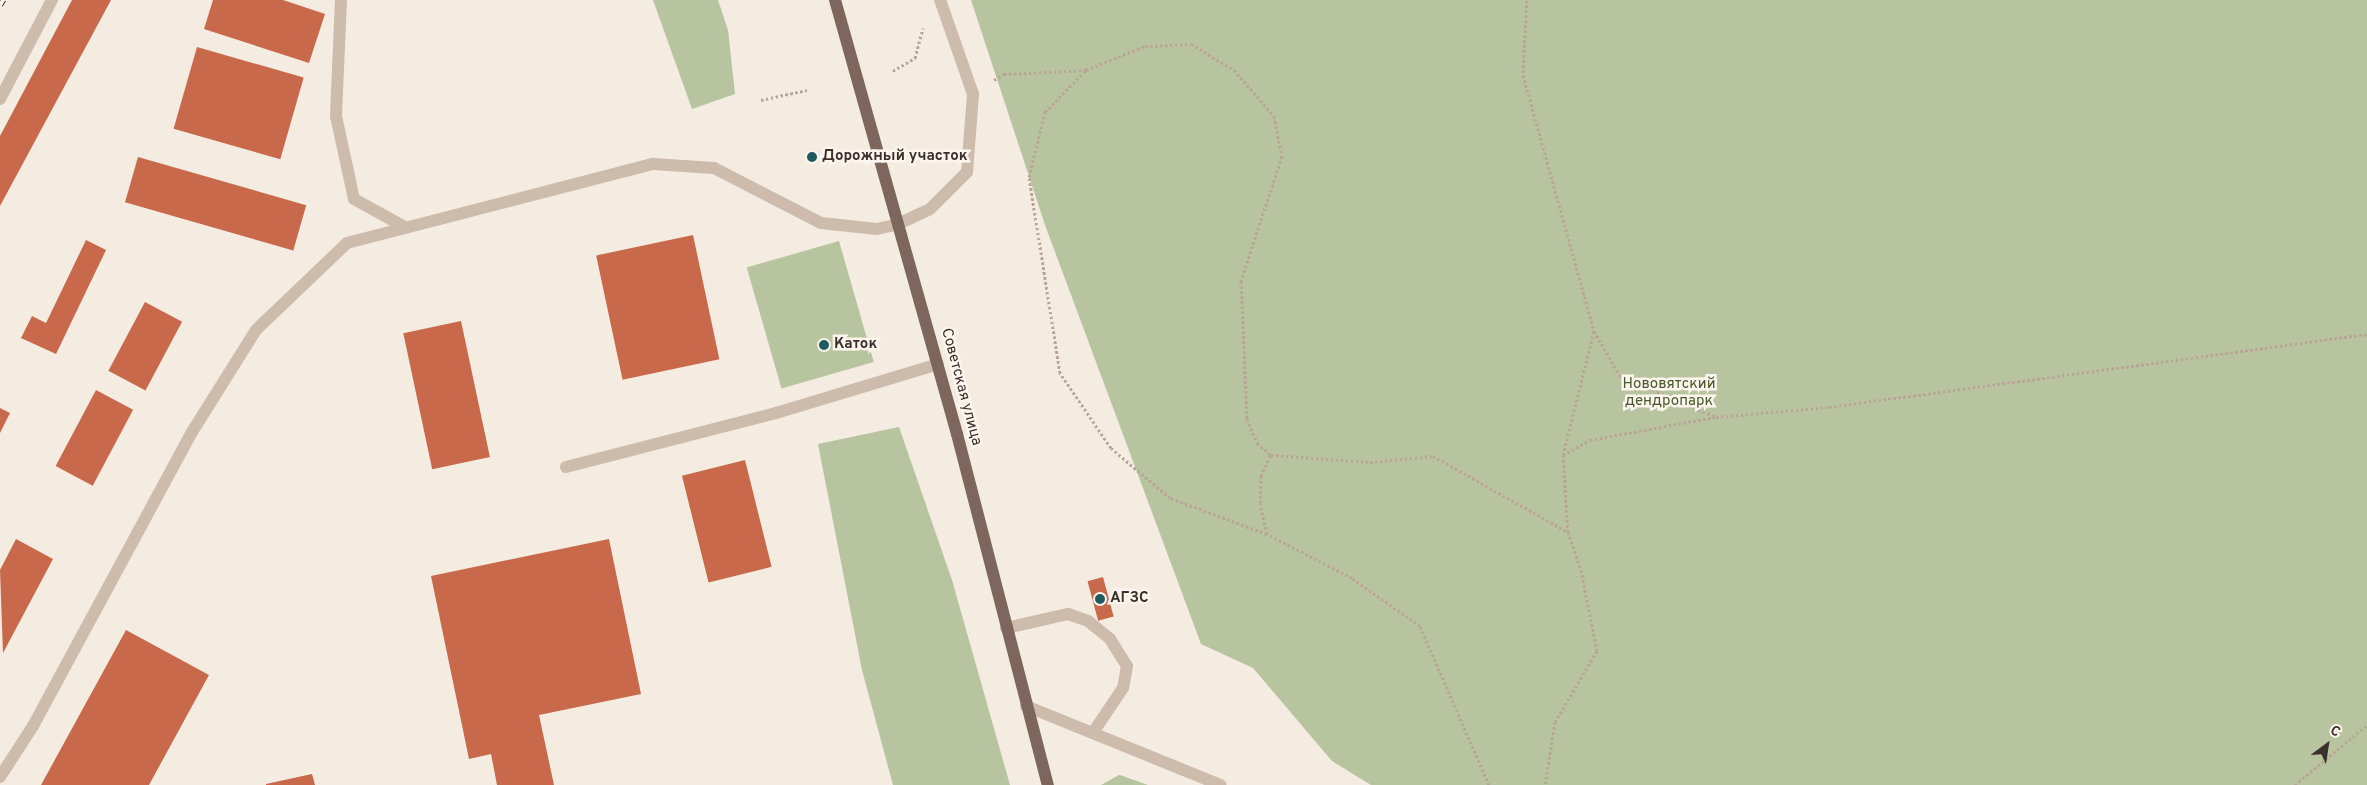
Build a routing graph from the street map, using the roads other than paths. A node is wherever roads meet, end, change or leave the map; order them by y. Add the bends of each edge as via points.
1 (52, 0) edge
2 (341, 0) edge
3 (835, 0) edge
4 (940, 0) edge
5 (0, 99) edge
6 (898, 224) junction
7 (403, 226) junction
8 (938, 364) junction
9 (566, 467) dead end
10 (1006, 628) junction
11 (1026, 706) junction
12 (1094, 731) junction
13 (0, 777) edge
14 (1048, 785) edge
15 (1221, 785) edge

1 - 5 lane
2 - 7 lane via 336,116 354,200
3 - 6 main road, Советская улица
4 - 6 lane via 973,94 967,172 930,209
6 - 7 lane via 877,229 821,223 714,168 652,164 590,183
6 - 8 main road, Советская улица
7 - 13 lane via 347,243 256,330 187,440 33,726
8 - 9 lane via 776,413
8 - 10 main road, Советская улица
10 - 11 main road, Советская улица
10 - 12 lane via 1068,614 1088,621 1110,639 1127,666 1123,688
11 - 12 lane
11 - 14 main road, Советская улица
12 - 15 lane

